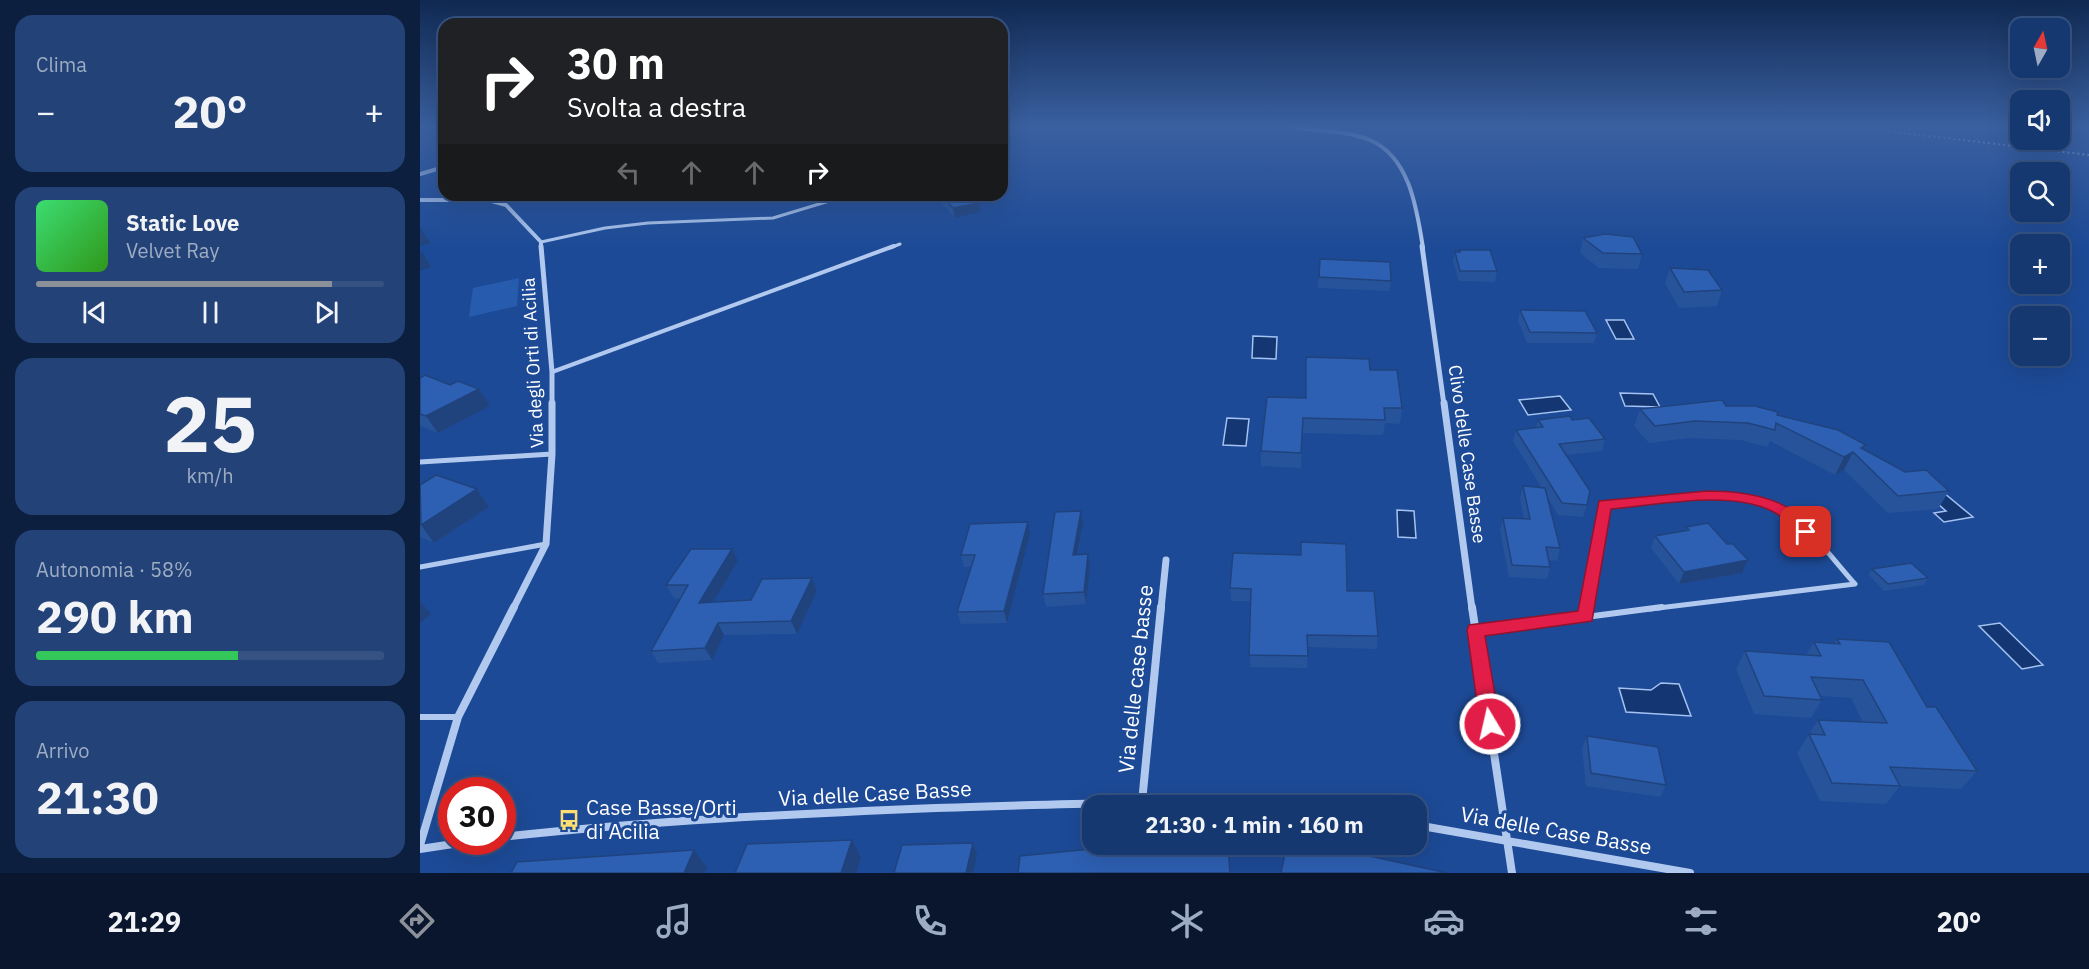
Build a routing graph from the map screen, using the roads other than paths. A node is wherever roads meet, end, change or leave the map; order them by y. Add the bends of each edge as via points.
1 (1399, 167) edge
2 (438, 169) edge
3 (420, 174) edge
4 (422, 200) edge
5 (438, 200) edge
6 (492, 201) edge
7 (829, 201) edge
8 (541, 242) junction
9 (900, 244) dead end
10 (552, 372) junction
11 (552, 454) junction
12 (420, 462) edge
13 (546, 544) junction
14 (1166, 560) dead end
15 (420, 567) edge
16 (1586, 616) junction
17 (1475, 630) junction
18 (420, 717) edge
19 (458, 717) junction
20 (1143, 795) edge
21 (1082, 804) edge
22 (1427, 827) edge
23 (516, 836) edge
24 (1508, 842) junction
25 (438, 845) edge
26 (420, 847) edge
27 (1512, 873) edge
28 (1690, 873) edge

1 - 17 street, Clivo delle Case Basse via 1416,201 1420,220
2 - 3 street
4 - 5 street
6 - 8 street via 506,205
7 - 8 lane via 773,218 648,223
8 - 10 street, Via degli Orti di Acilia
9 - 10 lane
10 - 11 street, Via degli Orti di Acilia
11 - 12 lane
11 - 13 street, Via degli Orti di Acilia
13 - 15 lane
13 - 19 street, Via degli Orti di Acilia
14 - 20 street, Via delle case basse
16 - 16 lane via 1808,590 1855,584 1789,515 1755,500 1707,495 1604,505
16 - 17 lane
17 - 24 street, Clivo delle Case Basse
18 - 19 lane
19 - 26 street, Via degli Orti di Acilia
21 - 23 street, Via delle Case Basse via 843,812
22 - 24 street, Via delle Case Basse
24 - 27 street, Clivo delle Case Basse
24 - 28 street, Via delle Case Basse
25 - 26 street

